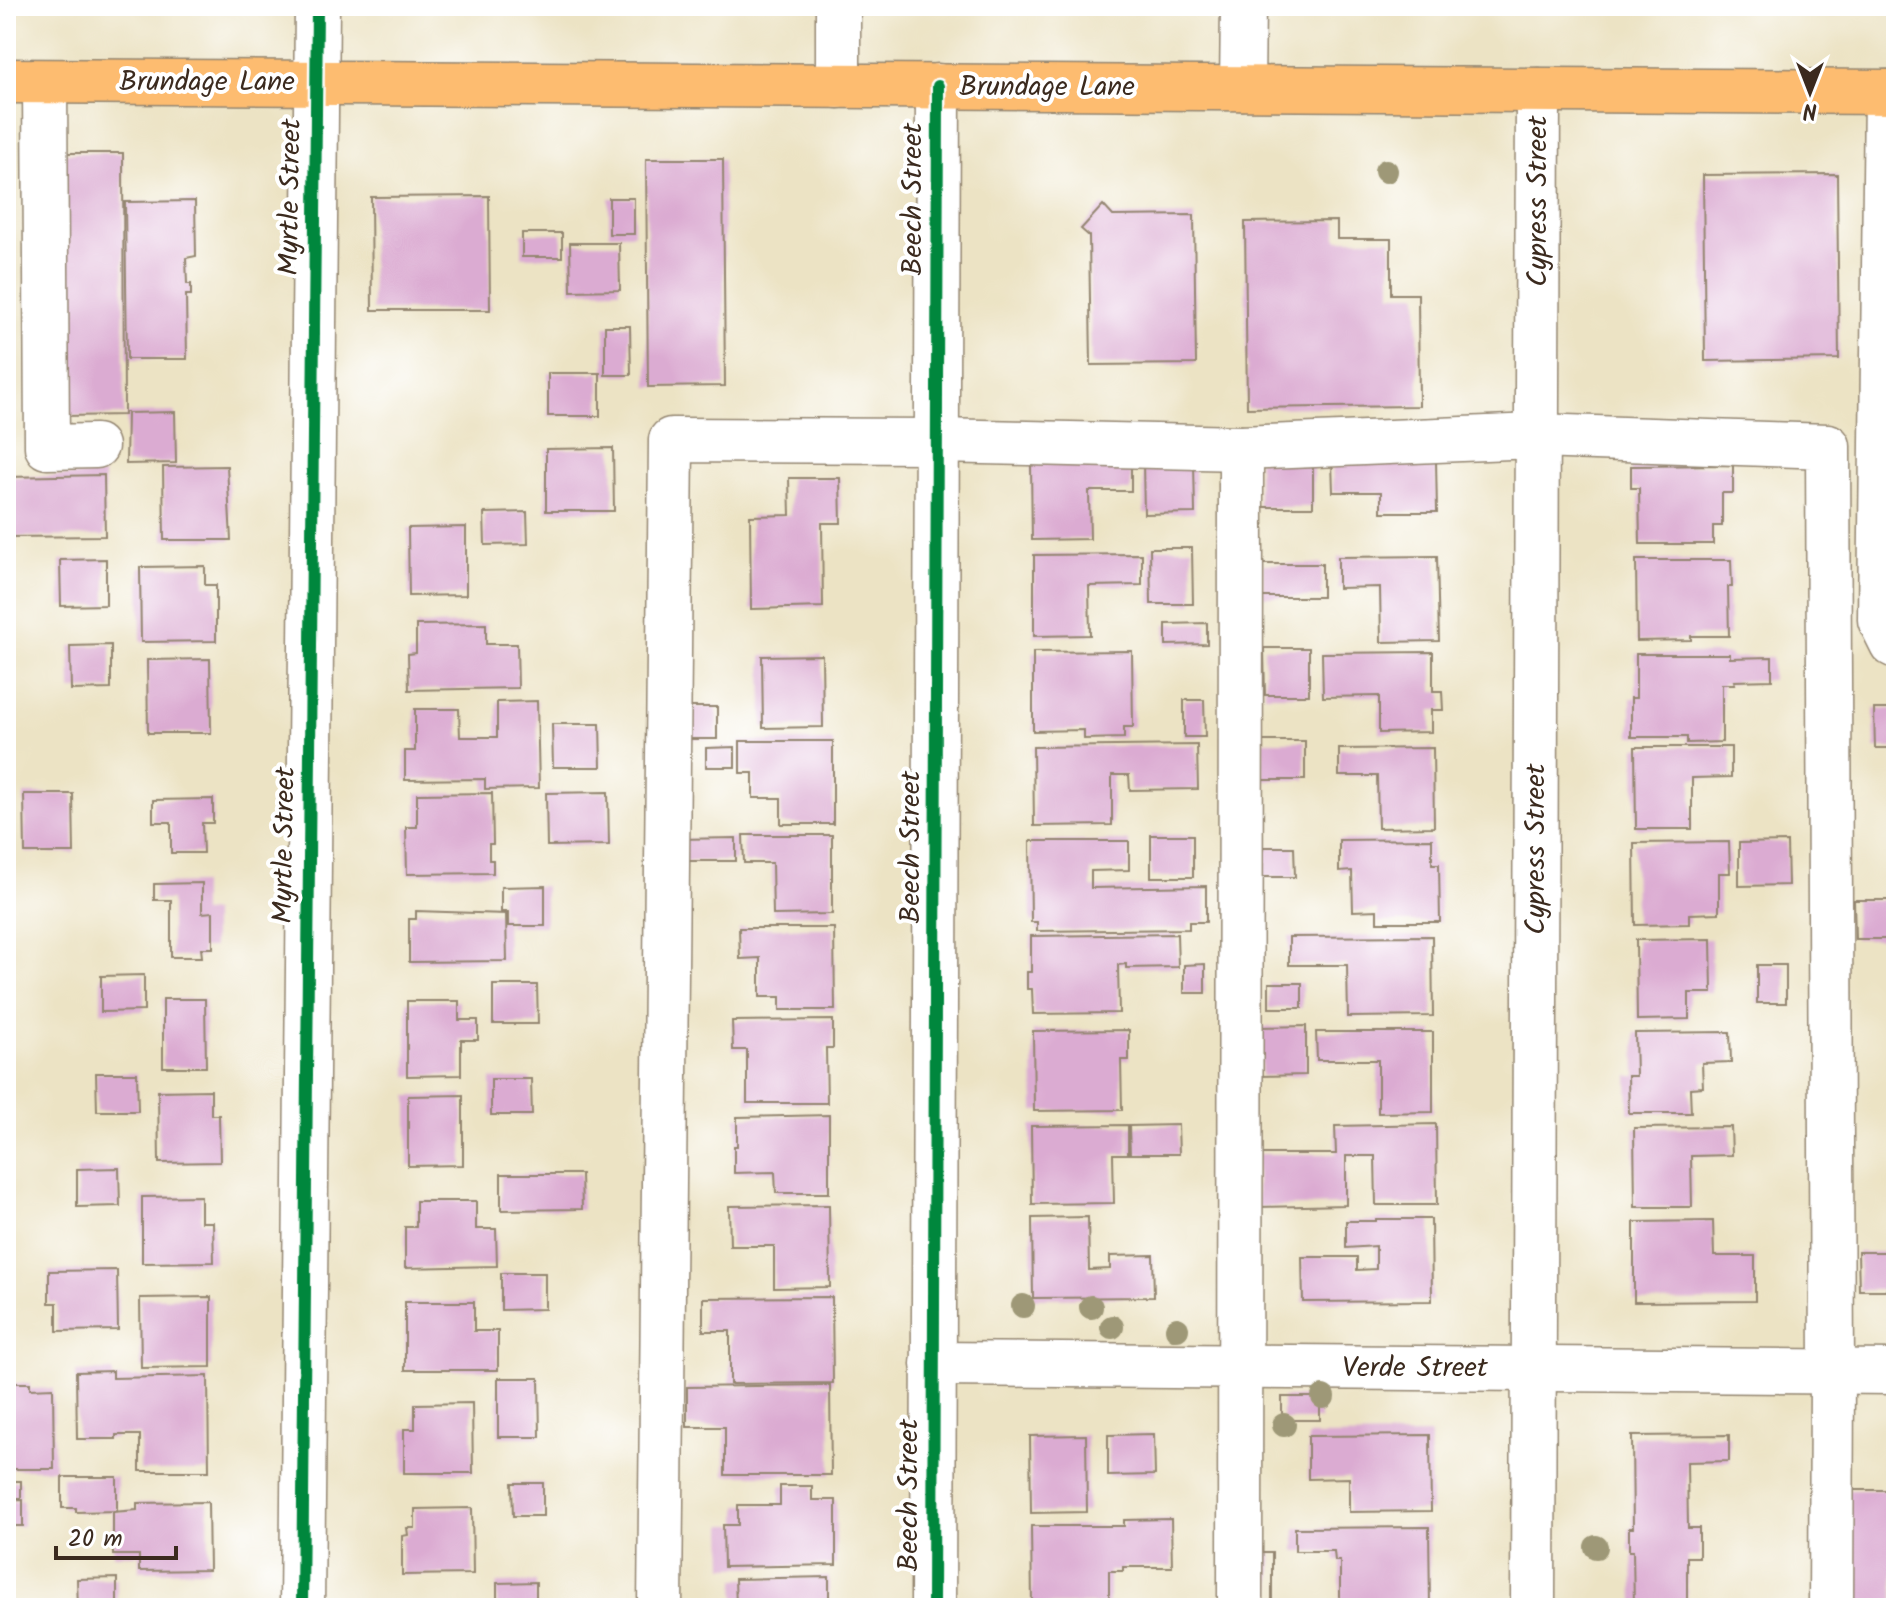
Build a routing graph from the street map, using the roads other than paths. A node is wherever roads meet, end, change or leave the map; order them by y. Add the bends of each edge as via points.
1 (317, 6) edge
2 (838, 6) edge
3 (1243, 6) edge
4 (26, 82) edge
5 (316, 83) junction
6 (838, 86) junction
7 (938, 86) junction
8 (1242, 88) junction
9 (1538, 90) junction
10 (1891, 92) edge
11 (1537, 436) junction
12 (937, 441) junction
13 (96, 446) dead end
14 (1241, 448) junction
15 (1896, 646) edge
16 (933, 1364) junction
17 (1241, 1367) junction
18 (1534, 1369) junction
19 (1832, 1372) junction
20 (1896, 1372) edge
21 (302, 1608) edge
22 (660, 1608) edge
23 (933, 1608) edge
24 (1240, 1608) edge
25 (1533, 1608) edge
26 (1831, 1608) edge

1 - 5 street, Myrtle Street
2 - 6 street
3 - 8 street
4 - 5 main road, Brundage Lane
4 - 13 street via 47,447
5 - 6 main road, Brundage Lane
5 - 21 street, Myrtle Street
6 - 7 main road, Brundage Lane
7 - 8 main road, Brundage Lane
7 - 12 street, Beech Street
8 - 9 main road, Brundage Lane
9 - 10 main road, Brundage Lane
9 - 11 street, Cypress Street
10 - 15 street via 1880,620
11 - 14 street
11 - 18 street, Cypress Street
11 - 19 street via 1828,446
12 - 14 street
12 - 16 street, Beech Street
12 - 22 street via 671,440
14 - 17 street
16 - 17 street, Verde Street
16 - 23 street, Beech Street
17 - 18 street, Verde Street
17 - 24 street
18 - 19 street, Verde Street
18 - 25 street, Cypress Street
19 - 20 street, Verde Street
19 - 26 street

